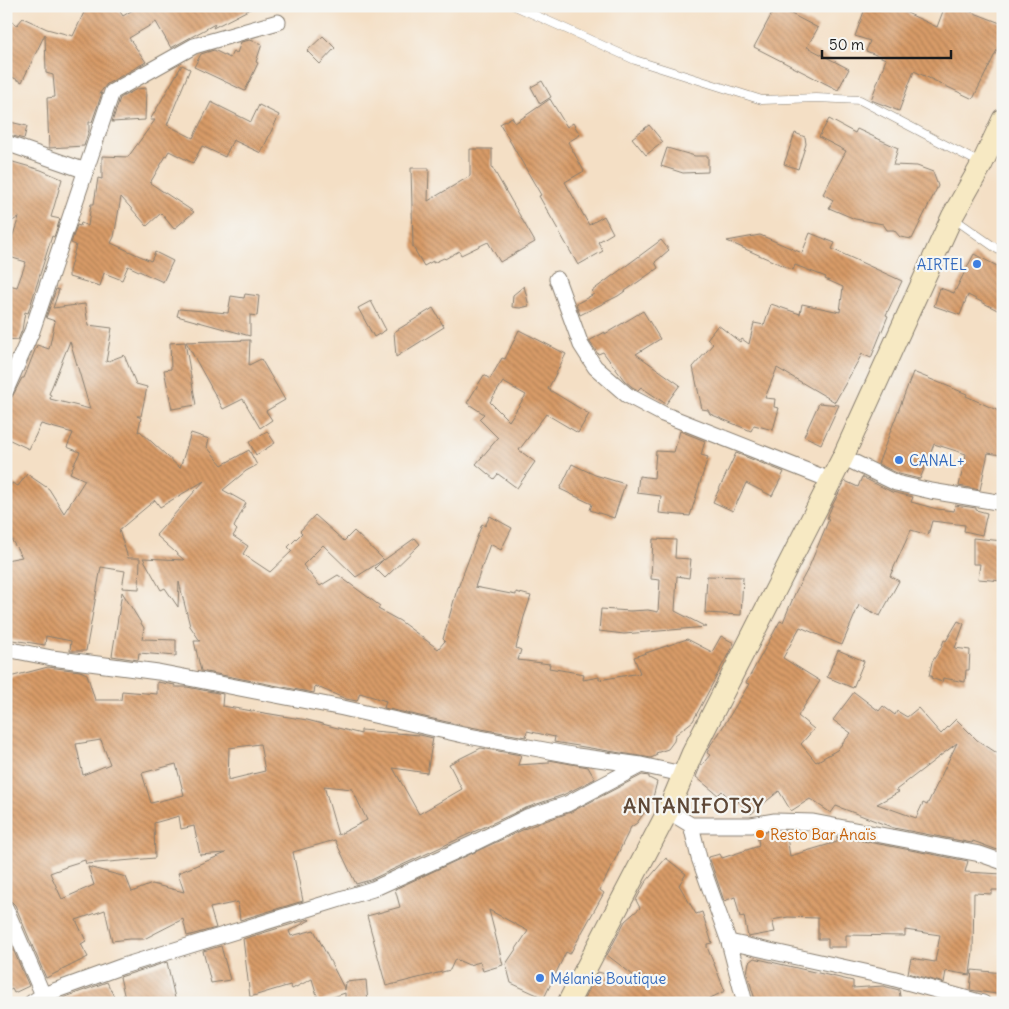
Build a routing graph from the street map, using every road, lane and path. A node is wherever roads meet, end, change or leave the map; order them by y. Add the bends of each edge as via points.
1 (515, 6) edge
2 (278, 22) dead end
3 (1003, 119) edge
4 (6, 144) edge
5 (982, 164) junction
6 (86, 171) junction
7 (952, 217) junction
8 (1003, 253) edge
9 (557, 278) dead end
10 (6, 390) edge
11 (842, 457) junction
12 (830, 480) junction
13 (1003, 503) edge
14 (6, 649) edge
15 (641, 765) junction
16 (682, 774) junction
17 (668, 812) junction
18 (691, 825) junction
19 (1003, 862) edge
20 (6, 909) edge
21 (729, 942) junction
22 (37, 999) edge
23 (568, 1003) edge
24 (744, 1003) edge
25 (983, 1003) edge

1 - 5 lane via 635,60 762,100 860,100
2 - 6 street via 194,46 112,92
3 - 5 main road
4 - 6 street
5 - 7 main road
6 - 10 street via 32,331
7 - 8 lane
7 - 11 main road
9 - 12 street via 581,346 595,367 626,395 663,414
11 - 12 main road
11 - 13 street via 896,483
12 - 16 main road
14 - 15 street via 158,672 463,735
15 - 16 street
15 - 22 street via 567,804 527,817 373,889 123,966
16 - 17 main road
17 - 18 street
17 - 23 main road
18 - 19 street via 751,825 775,820 813,822 980,854
18 - 21 street via 699,858
20 - 22 street
21 - 24 street
21 - 25 street via 892,978

